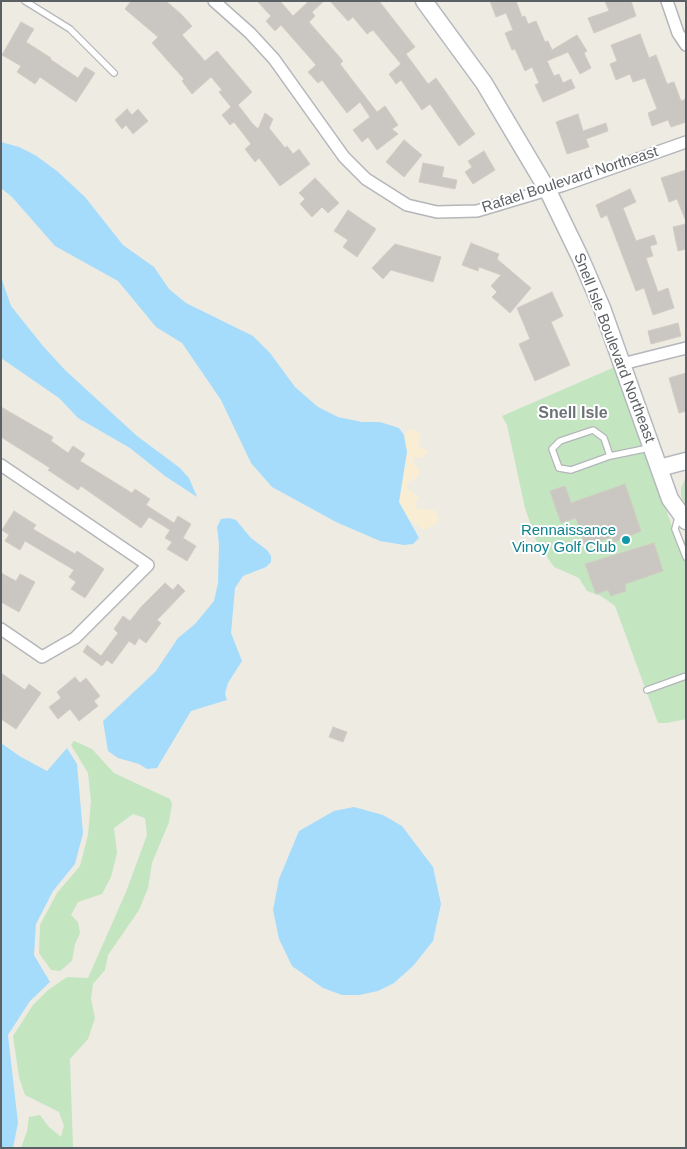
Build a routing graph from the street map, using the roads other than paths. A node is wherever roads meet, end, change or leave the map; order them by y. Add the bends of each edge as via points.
1 (25, 1) edge
2 (214, 1) edge
3 (424, 1) edge
4 (667, 1) edge
5 (686, 46) edge
6 (114, 73) dead end
7 (686, 142) edge
8 (547, 189) junction
9 (686, 348) edge
10 (622, 364) junction
11 (651, 447) junction
12 (610, 456) junction
13 (686, 461) edge
14 (1, 464) edge
15 (658, 468) junction
16 (682, 517) edge
17 (686, 557) edge
18 (1, 629) edge
19 (686, 676) edge
20 (647, 690) dead end

1 - 6 lane via 70,29
2 - 8 street, Rafael Boulevard Northeast via 250,32 274,59 344,157 366,178 407,205 437,212 477,211
3 - 8 street, Snell Isle Boulevard Northeast via 484,83
4 - 5 street
7 - 8 street, Rafael Boulevard Northeast
8 - 10 street, Snell Isle Boulevard Northeast via 580,257
9 - 10 street
10 - 11 street, Snell Isle Boulevard Northeast
11 - 12 lane
11 - 15 street, Snell Isle Boulevard Northeast
12 - 12 lane via 571,470 559,468 552,449 560,441 593,430 604,438
13 - 15 street
14 - 18 street via 148,565 75,638 42,657
15 - 16 street, Snell Isle Boulevard Northeast via 670,499
16 - 17 lane via 675,529
19 - 20 lane

